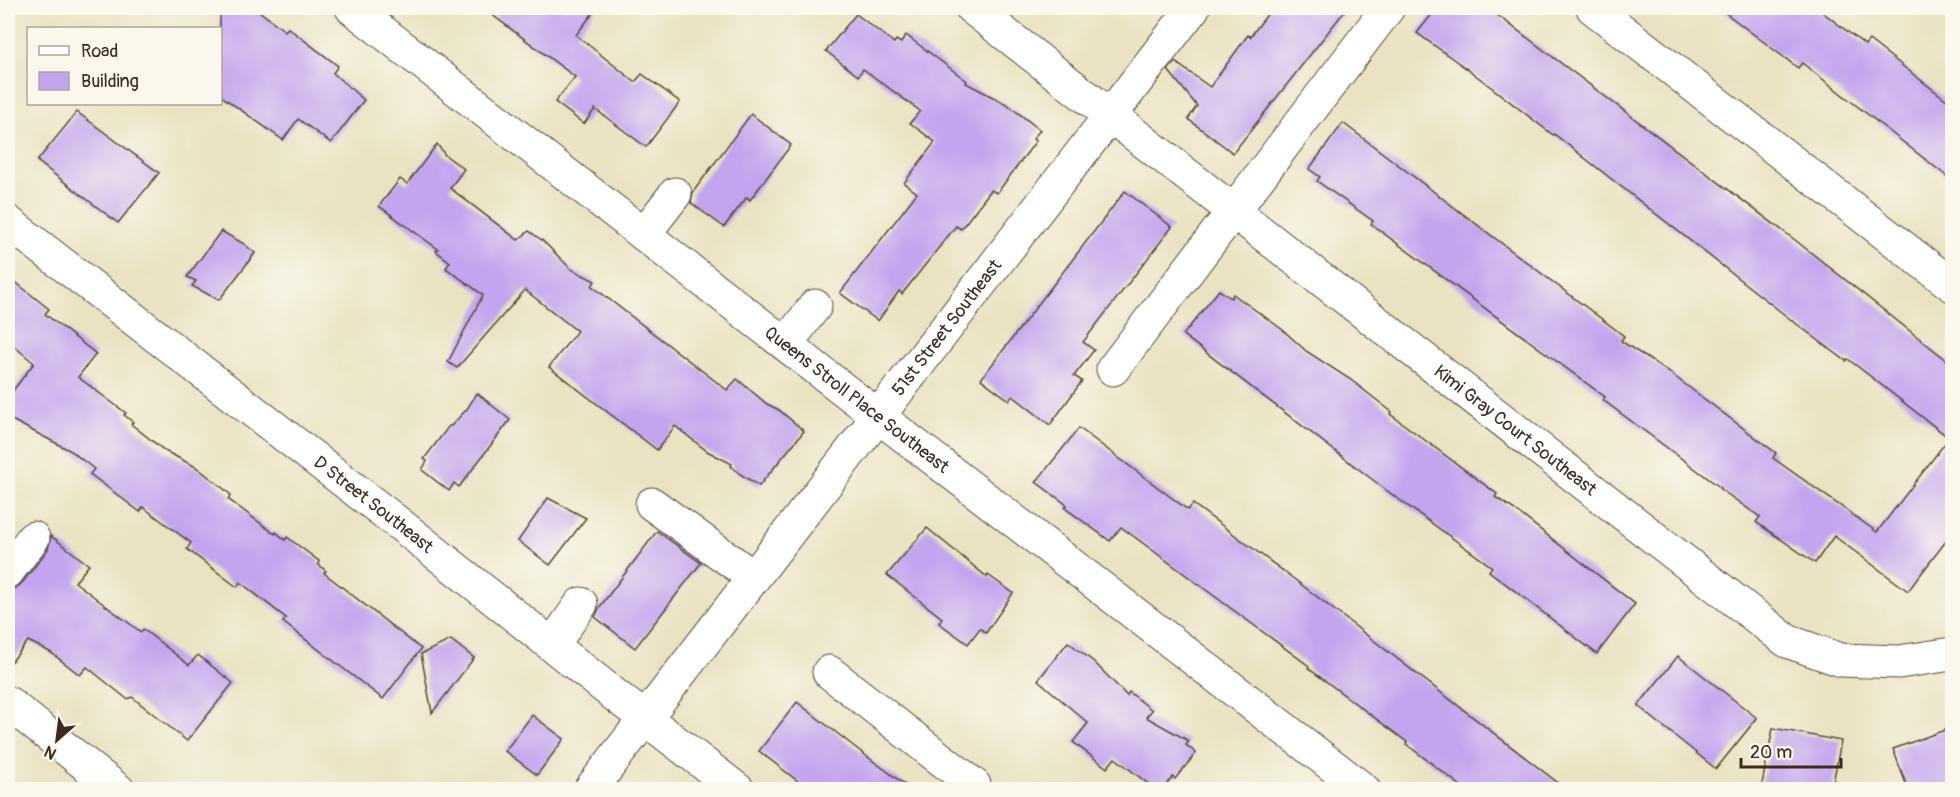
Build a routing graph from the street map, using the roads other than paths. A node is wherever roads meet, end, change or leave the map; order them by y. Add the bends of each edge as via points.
1 (352, 8) edge
2 (972, 8) edge
3 (1193, 8) edge
4 (1388, 8) edge
5 (1593, 8) edge
6 (1110, 115) junction
7 (675, 194) dead end
8 (1233, 210) junction
9 (8, 222) edge
10 (644, 234) junction
11 (1953, 285) edge
12 (815, 306) dead end
13 (786, 344) junction
14 (1113, 369) dead end
15 (878, 416) junction
16 (652, 504) dead end
17 (33, 538) dead end
18 (8, 571) edge
19 (753, 577) junction
20 (581, 604) dead end
21 (553, 644) junction
22 (1953, 654) edge
23 (829, 672) dead end
24 (8, 703) edge
25 (645, 717) junction
26 (118, 789) edge
27 (590, 789) edge
28 (738, 789) edge
29 (975, 789) edge
30 (1364, 789) edge

1 - 10 street, Queens Stroll Place Southeast
2 - 6 street, Kimi Gray Court Southeast
3 - 6 street, 51st Street Southeast
4 - 8 street
5 - 11 street
6 - 8 street, Kimi Gray Court Southeast
6 - 15 street, 51st Street Southeast
7 - 10 street
8 - 14 street
8 - 22 street, Kimi Gray Court Southeast via 1786,641 1841,660 1899,662
9 - 21 street, D Street Southeast
10 - 13 street, Queens Stroll Place Southeast
12 - 13 street
13 - 15 street, Queens Stroll Place Southeast
15 - 19 street, 51st Street Southeast
15 - 30 street, Queens Stroll Place Southeast
16 - 19 street
17 - 18 street
19 - 25 street, 51st Street Southeast
20 - 21 street
21 - 25 street, D Street Southeast
23 - 29 street via 975,785
24 - 26 street
25 - 27 street, 51st Street Southeast
25 - 28 street, D Street Southeast

